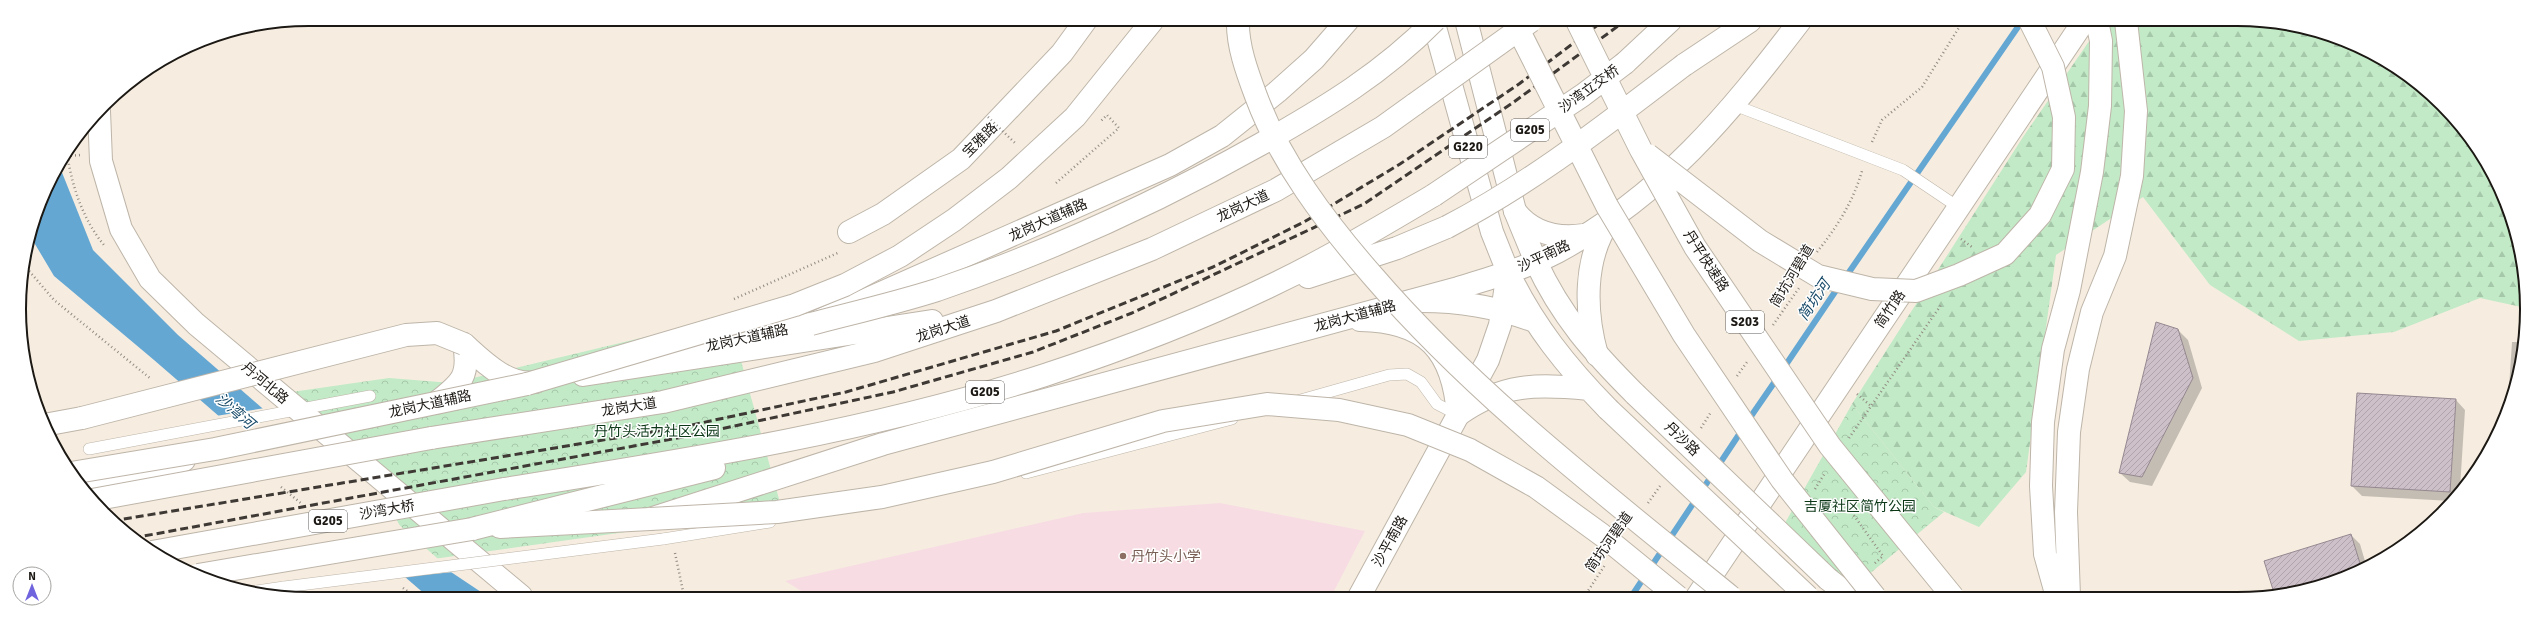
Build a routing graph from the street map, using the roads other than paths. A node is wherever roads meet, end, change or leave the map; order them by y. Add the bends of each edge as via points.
1 (1082, 26) edge
2 (1148, 26) edge
3 (1239, 26) edge
4 (1343, 26) edge
5 (1428, 26) edge
6 (1436, 26) edge
7 (1468, 26) edge
8 (1517, 26) edge
9 (1524, 26) edge
10 (1580, 26) edge
11 (1665, 26) edge
12 (1742, 26) edge
13 (1796, 26) edge
14 (2032, 26) edge
15 (2080, 26) edge
16 (2098, 26) edge
17 (2127, 26) edge
18 (1734, 106) junction
19 (99, 119) edge
20 (1642, 150) junction
21 (1952, 203) junction
22 (1515, 211) junction
23 (1613, 216) junction
24 (1585, 235) junction
25 (846, 241) road end
26 (1536, 262) junction
27 (1508, 272) junction
28 (1263, 289) junction
29 (1412, 301) junction
30 (996, 311) junction
31 (1503, 311) junction
32 (1534, 321) junction
33 (811, 324) junction
34 (1326, 324) junction
35 (464, 344) junction
36 (1597, 356) junction
37 (527, 384) junction
38 (1589, 389) junction
39 (370, 396) dead end
40 (436, 403) junction
41 (1458, 415) junction
42 (51, 424) edge
43 (783, 442) junction
44 (89, 449) dead end
45 (215, 449) junction
46 (78, 472) edge
47 (93, 492) edge
48 (99, 499) edge
49 (650, 518) junction
50 (472, 529) junction
51 (161, 550) edge
52 (209, 573) edge
53 (268, 589) edge
54 (517, 592) edge
55 (1361, 592) edge
56 (1673, 592) edge
57 (1700, 592) edge
58 (1726, 592) edge
59 (1804, 592) edge
60 (1846, 592) edge
61 (1872, 592) edge
62 (1950, 592) edge
63 (2056, 592) edge
64 (2069, 592) edge

1 - 25 main road, 宝雅路 via 1062,53 961,159
2 - 37 main road, bridge via 1075,117 1020,168 954,220 900,256 845,285 795,305
3 - 58 main road, bridge via 1246,70 1266,122 1289,165 1345,244 1407,316 1458,368 1560,458
4 - 33 main road, 龙岗大道辅路 via 1314,58 1222,136 1170,165
5 - 33 main road, bridge via 1391,60 1334,102 1228,163 1143,206 1012,262 935,290
6 - 27 main road, G220 via 1492,232
7 - 22 main road, G220
8 - 61 main road, bridge via 1607,206 1684,335 1782,480
9 - 30 main road, 龙岗大道, bridge via 1383,127 1276,190 1152,249
10 - 20 main road, 丹平快速路 / S203, bridge
11 - 28 main road, 沙湾立交桥 / G205, bridge via 1625,63 1582,95 1434,195 1328,257
12 - 28 main road, bridge via 1684,65 1571,152 1495,201 1397,248 1336,270
13 - 18 main road, 沙平南路
14 - 20 main road, bridge via 2053,67 2064,117 2063,169 2040,215 2005,254 1959,276 1916,291 1872,289 1818,276 1760,241
15 - 21 main road, 简竹路
16 - 63 main road via 2101,41 2100,106 2095,143 2069,290 2053,349 2043,422 2045,554
17 - 64 main road via 2136,111 2132,176 2115,256 2092,312 2078,369 2069,432 2066,512
18 - 21 lane via 1903,170
18 - 23 main road, 沙平南路 via 1667,176
19 - 54 main road, 丹河北路 via 101,161 120,229 150,279 196,324
20 - 62 main road, 丹平快速路 / S203, bridge via 1695,247 1830,446
21 - 57 main road, 简竹路
22 - 24 main road via 1523,221 1542,232 1564,236
22 - 26 main road, G220
23 - 24 main road, 沙平南路
23 - 36 main road via 1597,243 1590,277 1589,312
24 - 26 main road, 沙平南路
26 - 27 main road, 沙平南路
26 - 36 main road, 丹沙路 via 1557,304
27 - 29 main road, 龙岗大道辅路
27 - 31 main road, 沙平南路
27 - 32 main road, 丹沙路
28 - 43 main road, G205 via 1195,319 1044,375 883,420
29 - 31 main road via 1465,303
29 - 34 main road, 龙岗大道辅路
30 - 37 main road
30 - 48 main road, 龙岗大道, bridge via 874,351 663,402 431,438
31 - 32 main road
31 - 41 main road, 沙平南路 via 1488,360
32 - 38 main road, 丹沙路 via 1545,339
33 - 37 main road, 龙岗大道辅路
34 - 41 main road via 1358,320 1387,322 1414,331 1425,338 1443,357 1450,369
34 - 49 main road, 龙岗大道辅路 via 883,444
35 - 37 main road via 506,377
35 - 40 main road via 467,362 458,385
35 - 42 main road, bridge via 437,333 406,335
36 - 60 main road, 丹沙路, bridge via 1828,579
37 - 40 main road, 龙岗大道辅路, bridge
38 - 41 main road via 1531,386 1502,391 1477,402
38 - 59 main road, 丹沙路, bridge
39 - 44 lane
40 - 45 main road, 龙岗大道辅路, bridge
41 - 53 lane, bridge via 1437,404 1421,382 1407,374 1389,375 1107,453 919,499 667,538
41 - 55 main road, 沙平南路
43 - 50 main road via 715,467
43 - 51 main road, 沙湾大桥 / G205, bridge
45 - 46 main road, 龙岗大道辅路, bridge
45 - 47 main road, bridge
49 - 50 main road, 龙岗大道辅路
49 - 56 main road, bridge via 777,512 882,497 993,472 1163,421 1267,404 1281,405 1339,410 1408,425 1470,450 1536,487 1602,535
50 - 52 main road, 龙岗大道辅路, bridge

